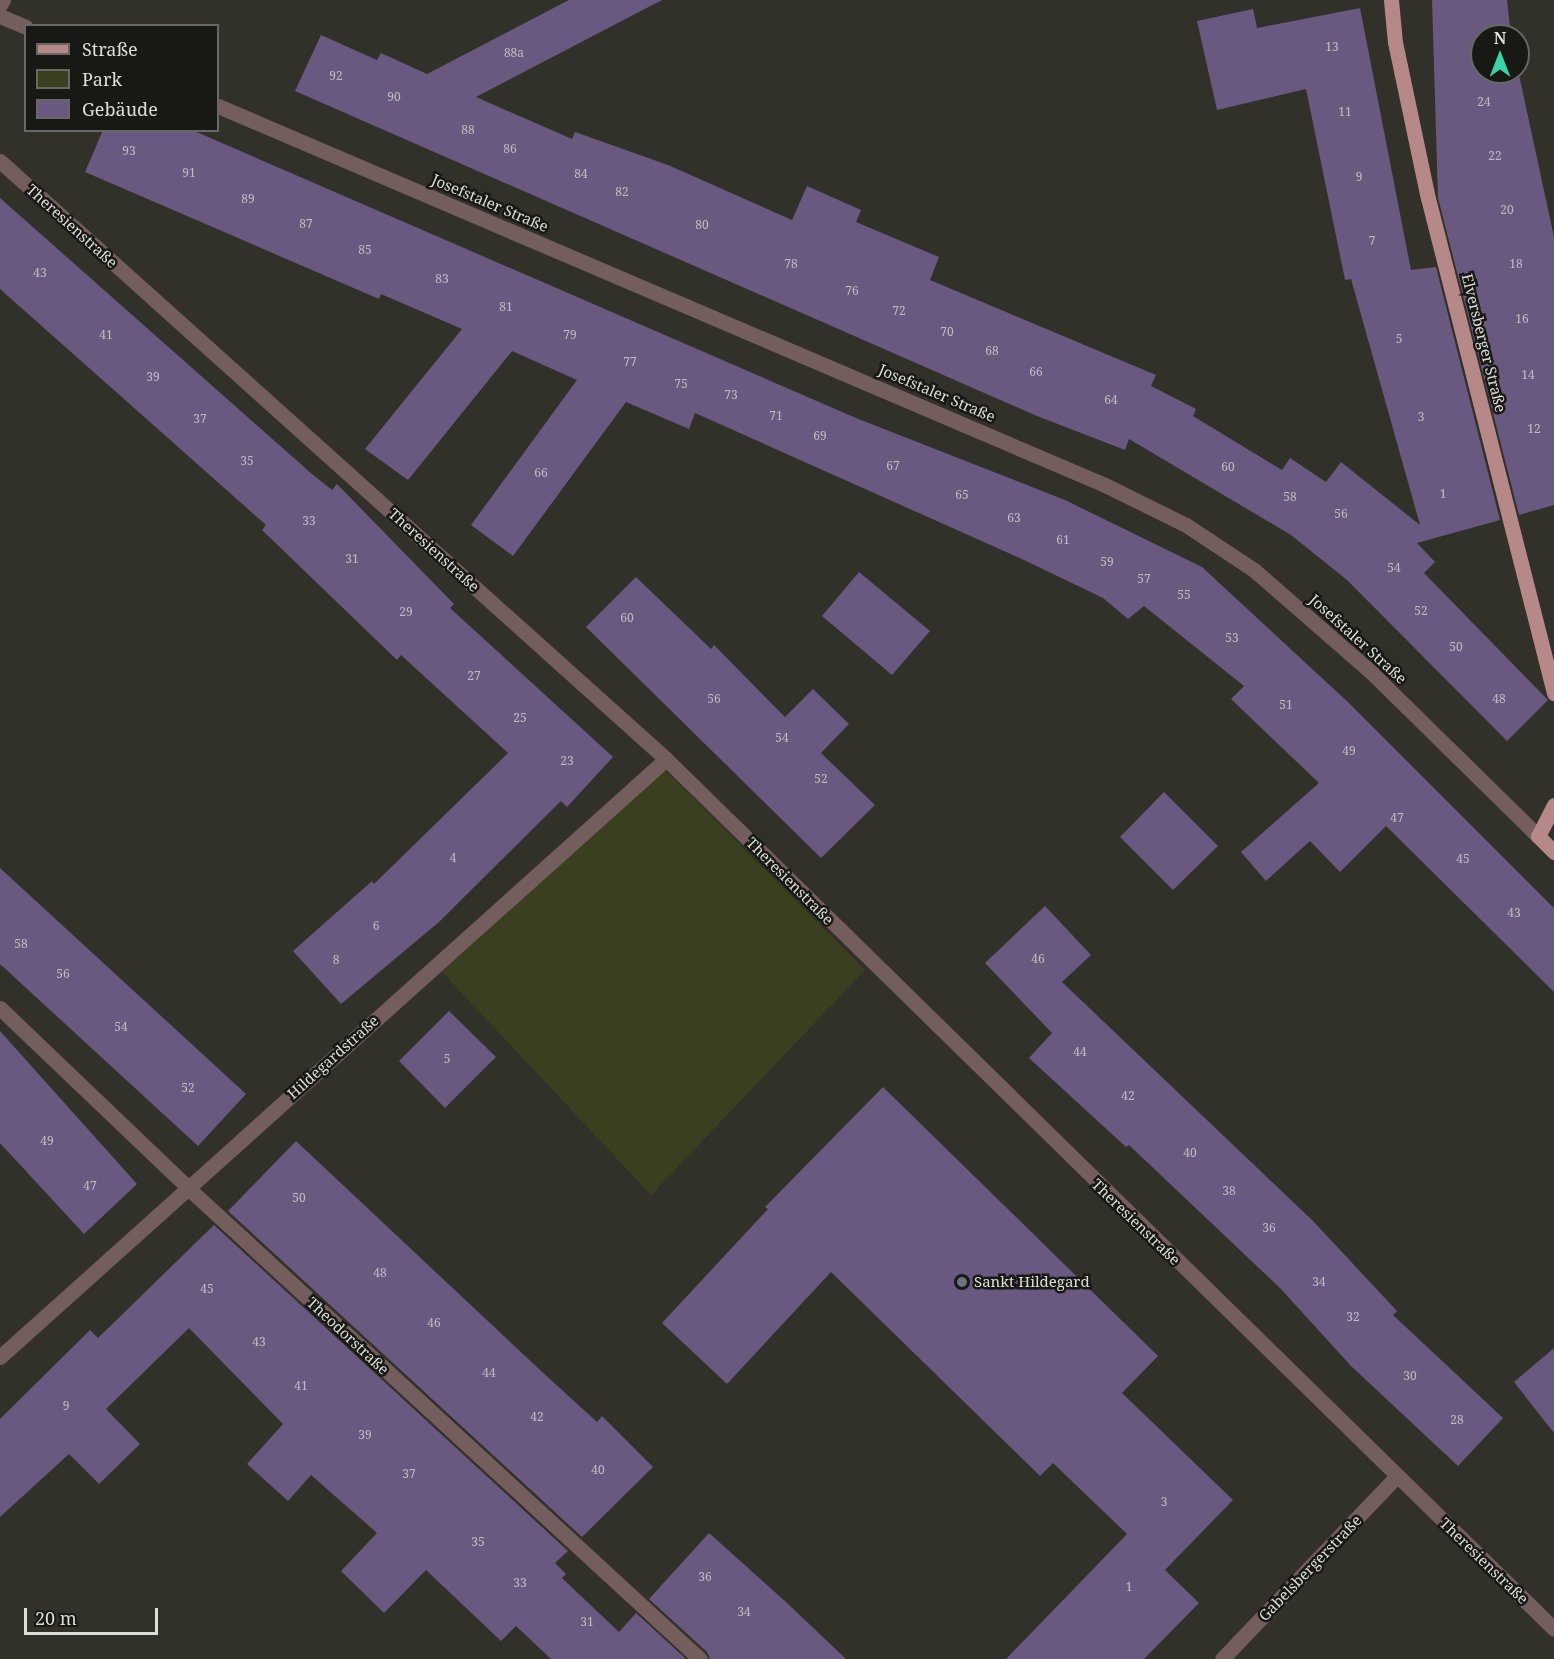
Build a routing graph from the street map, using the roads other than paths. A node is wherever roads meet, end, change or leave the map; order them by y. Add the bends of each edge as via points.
1 (3, 0) edge
2 (1391, 0) edge
3 (0, 5) edge
4 (0, 16) edge
5 (24, 26) edge
6 (219, 106) edge
7 (0, 160) edge
8 (1554, 693) edge
9 (666, 759) junction
10 (1554, 805) edge
11 (1538, 836) junction
12 (1554, 852) edge
13 (0, 1008) edge
14 (187, 1187) junction
15 (0, 1357) edge
16 (1397, 1476) junction
17 (1554, 1629) edge
18 (700, 1659) edge
19 (1222, 1659) edge

1 - 3 street
2 - 8 main road, Elversberger Straße via 1395,42 1428,198
4 - 5 street
6 - 11 street, Josefstaler Straße via 1105,484 1186,525 1254,570 1372,673
7 - 9 street, Theresienstraße
9 - 14 street, Hildegardstraße
9 - 16 street, Theresienstraße
10 - 11 main road
11 - 12 main road, Josefstaler Straße
13 - 14 street, Theodorstraße
14 - 15 street, Hildegardstraße
14 - 18 street, Theodorstraße
16 - 17 street, Theresienstraße
16 - 19 street, Gabelsbergerstraße

